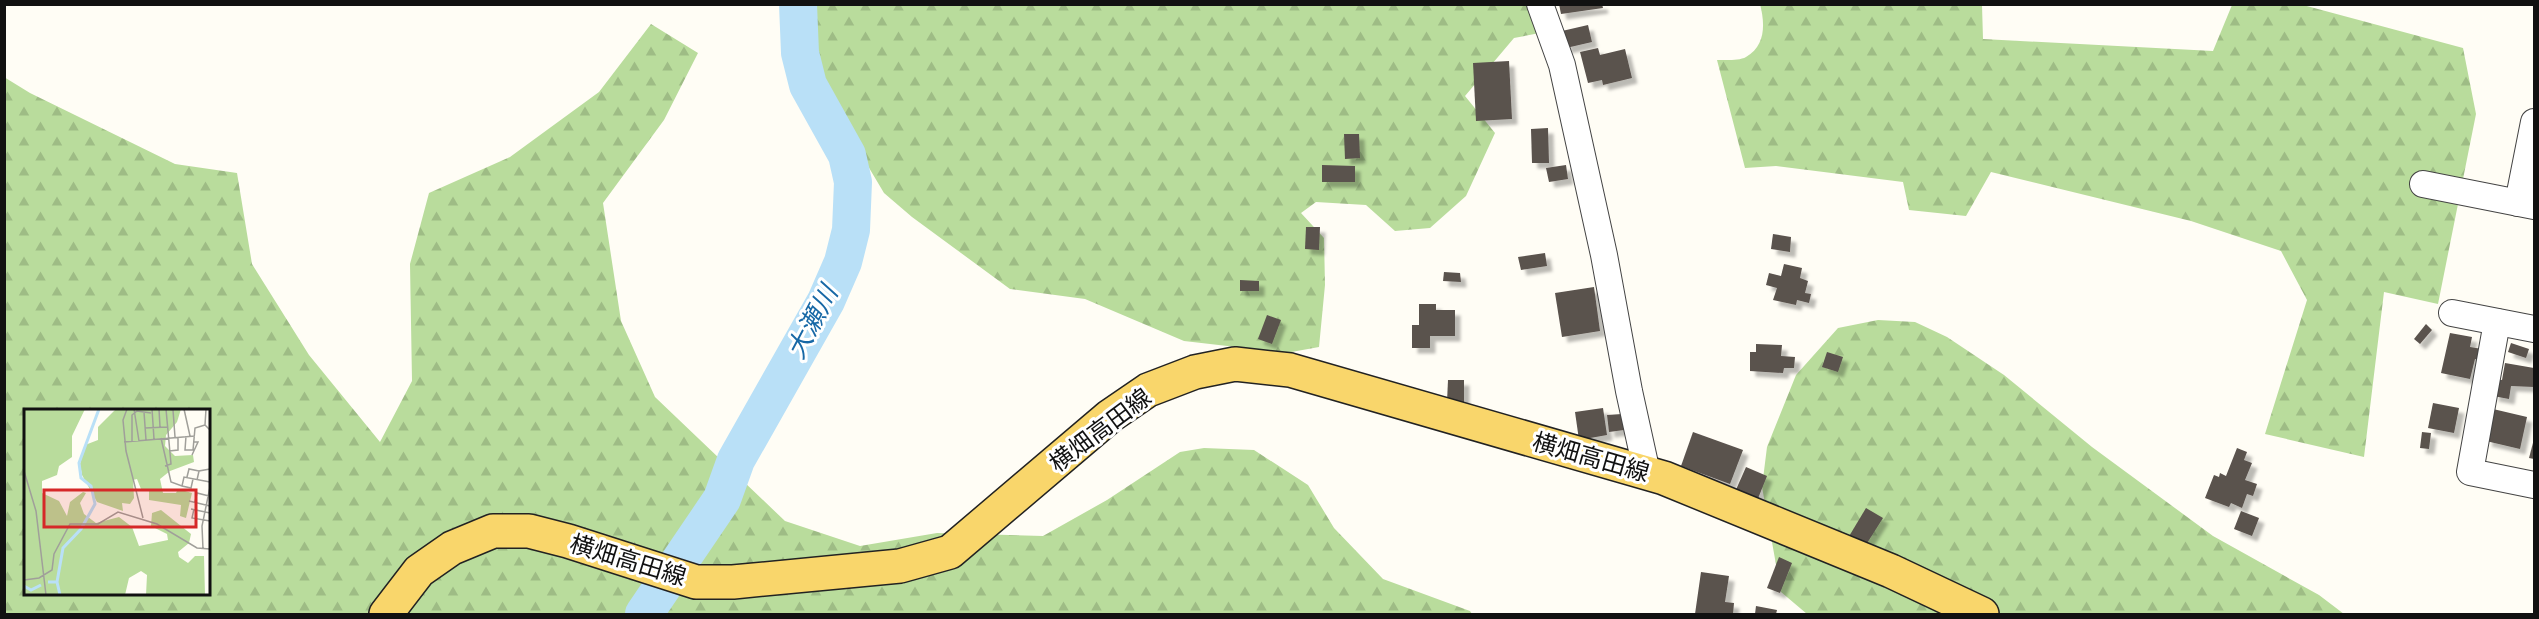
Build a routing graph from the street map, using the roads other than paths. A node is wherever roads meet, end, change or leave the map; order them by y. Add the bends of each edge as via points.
1 (1540, 4) edge
2 (2535, 122) edge
3 (2423, 184) dead end
4 (2526, 205) edge
5 (2452, 313) dead end
6 (2497, 322) junction
7 (2535, 329) edge
8 (1647, 473) junction
9 (2535, 485) edge
10 (386, 615) edge
11 (1982, 615) edge

1 - 8 street via 1562,65
2 - 4 street
3 - 4 street
5 - 6 street
6 - 7 street
6 - 9 street via 2470,472
8 - 10 main road, 横畑高田線 via 1290,370 1235,363 1195,372 1148,390 1110,416 950,552 900,566 696,582 549,536 529,531 493,531 452,548 419,571
8 - 11 main road, 横畑高田線 via 1891,571

